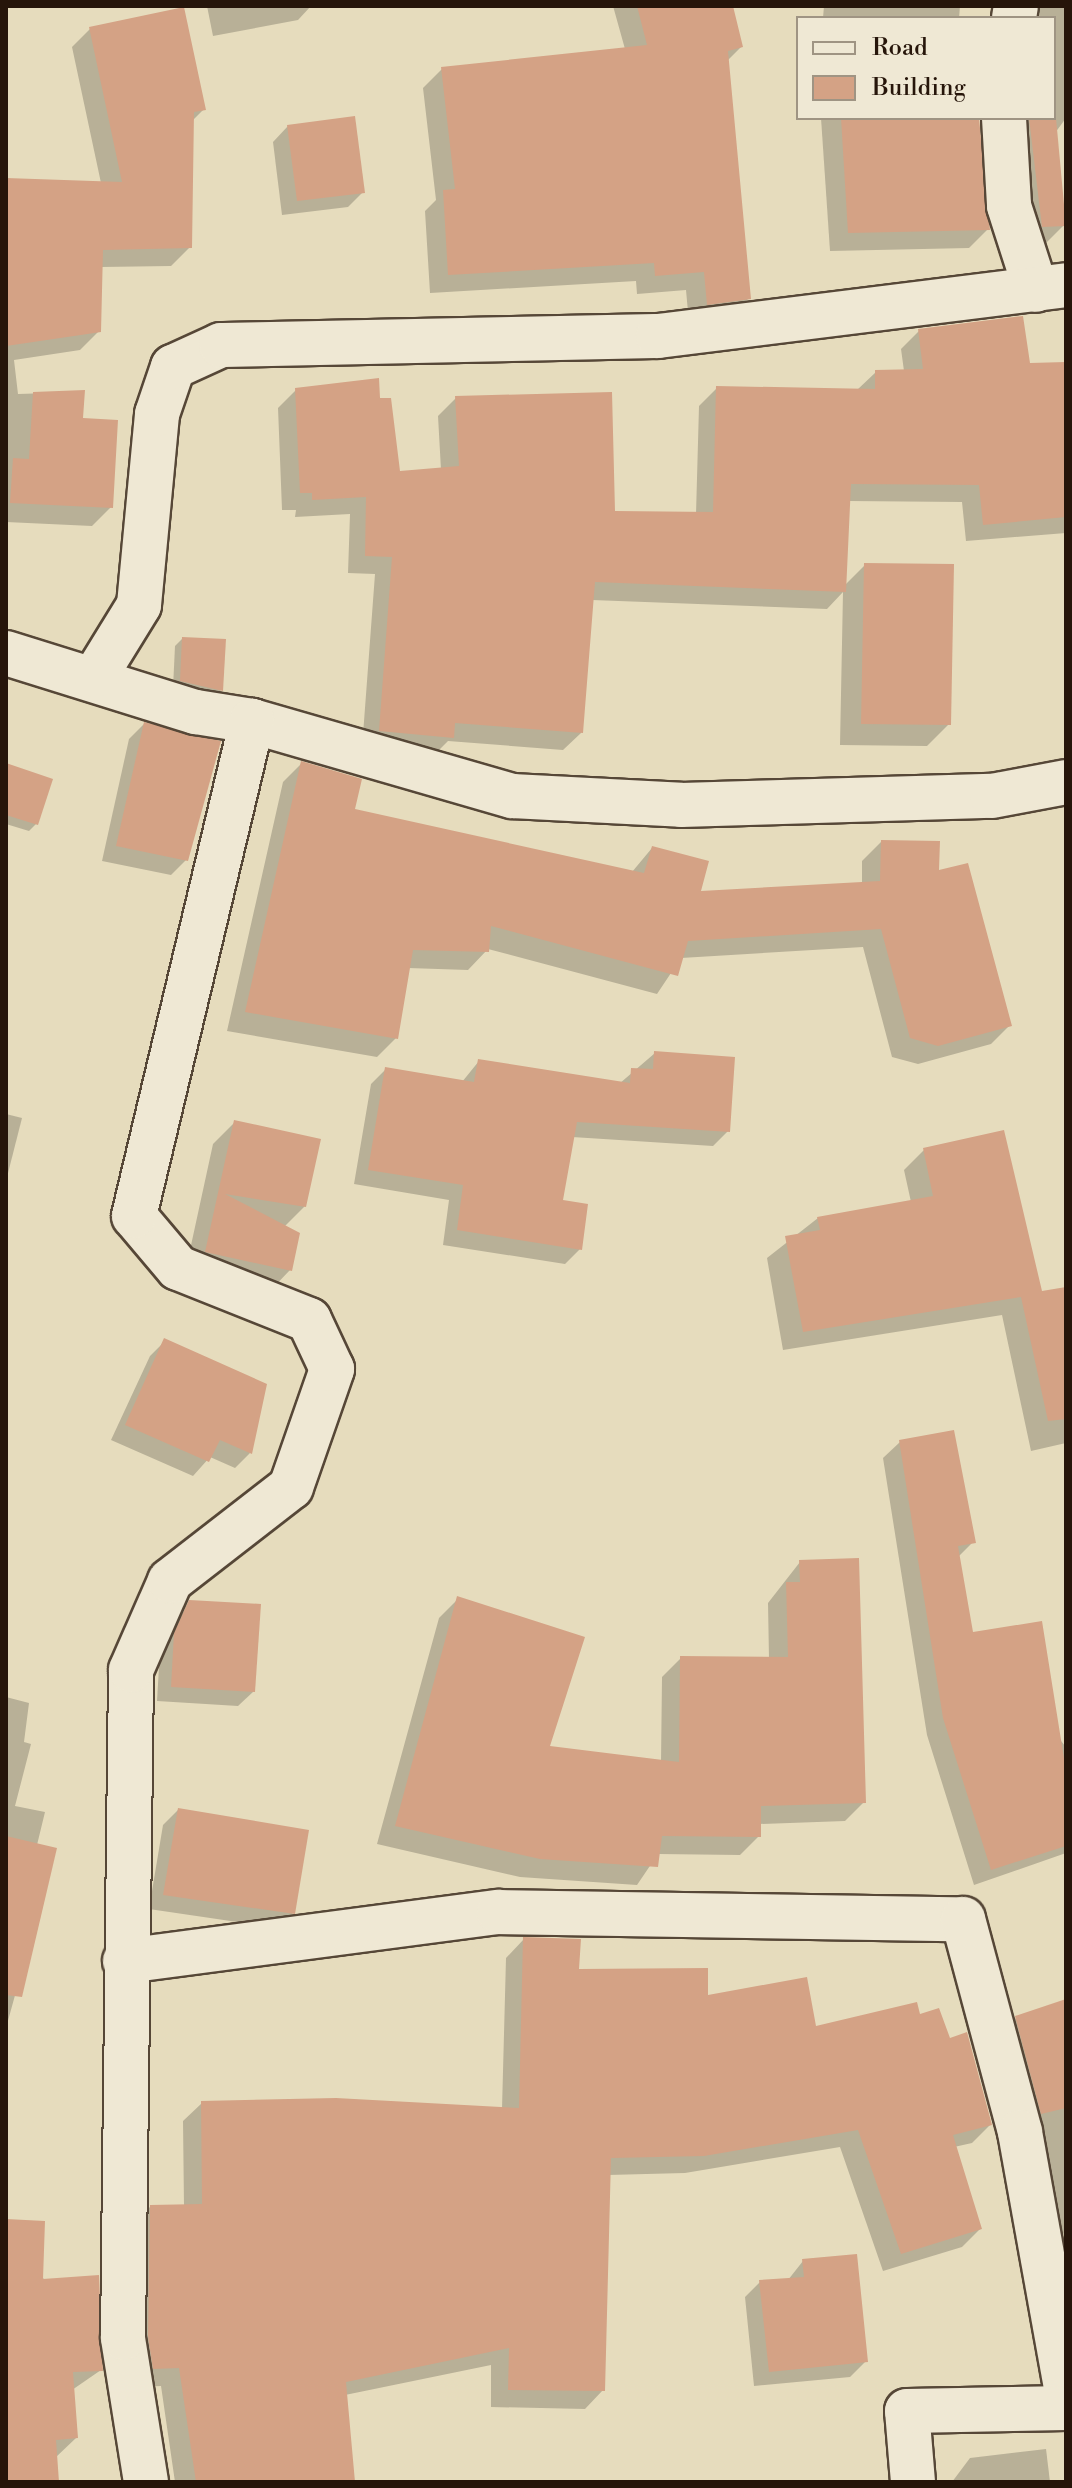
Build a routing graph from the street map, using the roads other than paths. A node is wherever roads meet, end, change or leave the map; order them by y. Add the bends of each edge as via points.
1 (1004, 120) edge
2 (1051, 288) edge
3 (6, 653) edge
4 (96, 675) junction
5 (252, 721) junction
6 (1066, 782) edge
7 (125, 1961) junction
8 (1066, 2387) edge
9 (1066, 2408) edge
10 (146, 2482) edge
11 (913, 2482) edge

1 - 2 street via 1009,206
2 - 4 street via 658,336 221,345 173,367 157,414 139,605
3 - 4 street
4 - 5 street via 196,712
5 - 6 street via 512,796 681,805 992,796
5 - 7 street via 134,1216 178,1268 309,1320 332,1369 291,1487 170,1581 131,1670
7 - 8 street via 499,1912 963,1919 1020,2132
7 - 10 street via 123,2338
9 - 11 street via 907,2411

